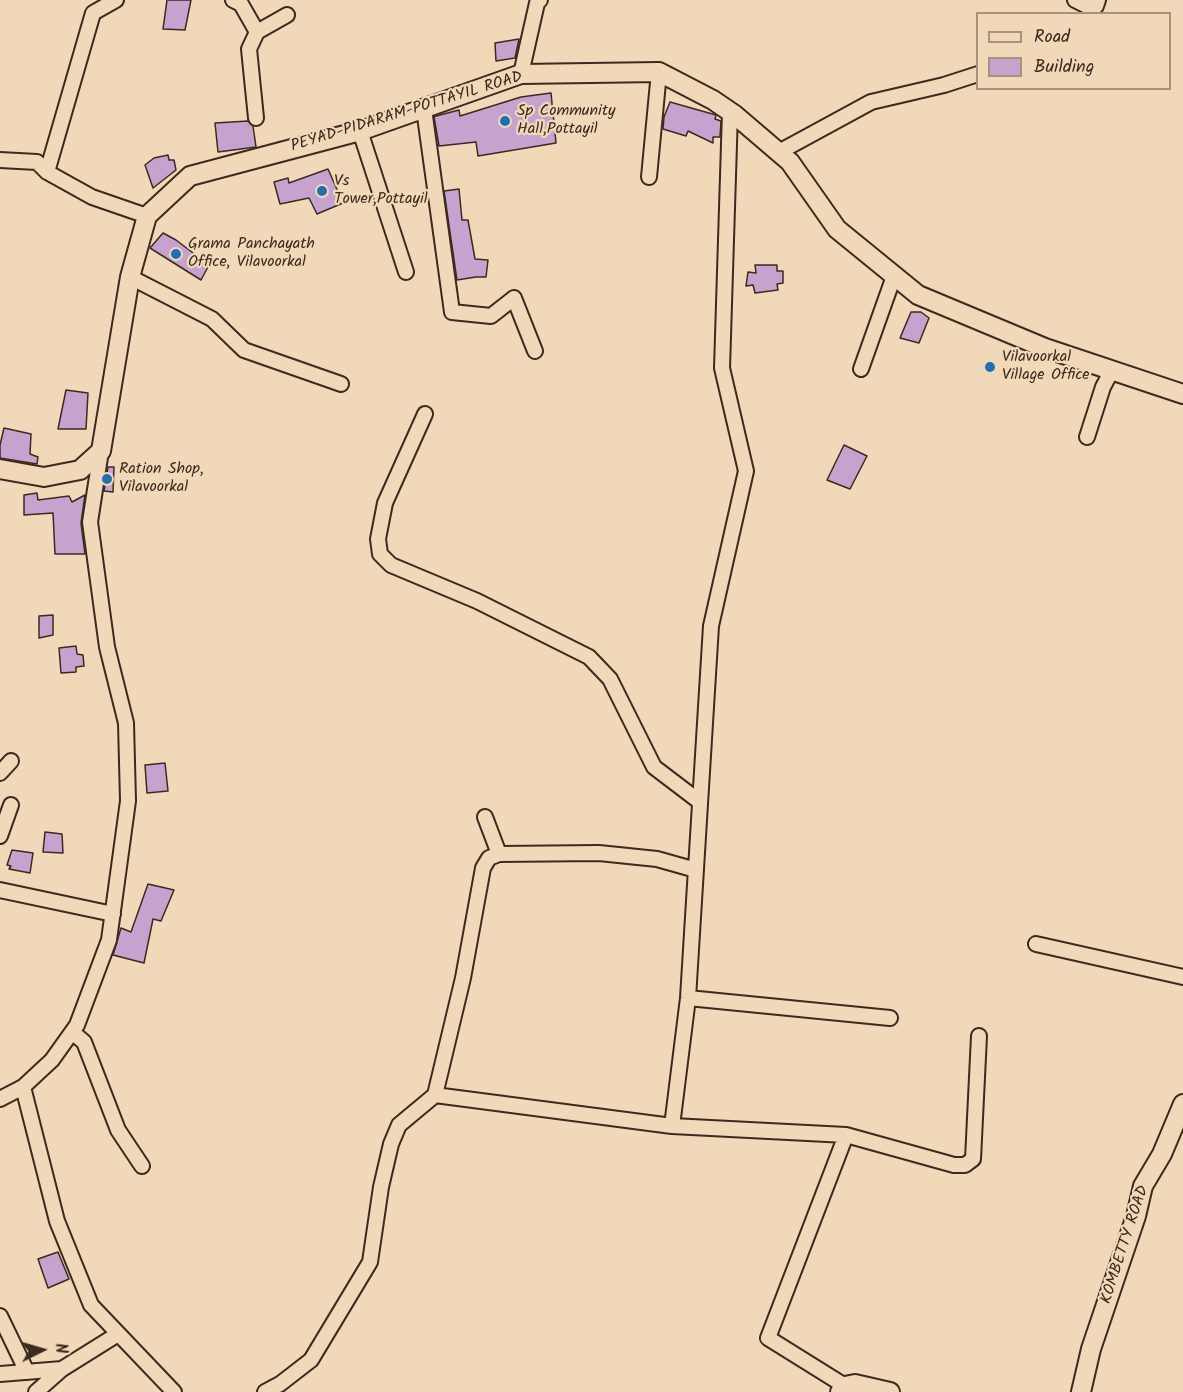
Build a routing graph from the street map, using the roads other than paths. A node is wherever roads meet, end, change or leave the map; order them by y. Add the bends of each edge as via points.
1 (116, 0) edge
2 (232, 0) edge
3 (540, 0) edge
4 (1075, 0) edge
5 (1090, 7) edge
6 (288, 15) dead end
7 (257, 32) junction
8 (659, 72) junction
9 (521, 74) junction
10 (976, 75) edge
11 (424, 109) junction
12 (730, 112) junction
13 (256, 118) dead end
14 (360, 131) junction
15 (778, 152) junction
16 (0, 160) edge
17 (47, 172) junction
18 (649, 177) dead end
19 (147, 216) junction
20 (406, 272) dead end
21 (894, 276) junction
22 (130, 277) junction
23 (535, 351) dead end
24 (861, 369) dead end
25 (1112, 370) junction
26 (341, 384) dead end
27 (1183, 394) edge
28 (425, 414) dead end
29 (1086, 437) dead end
30 (101, 451) junction
31 (0, 469) edge
32 (11, 761) dead end
33 (0, 773) edge
34 (700, 802) junction
35 (11, 805) dead end
36 (485, 817) dead end
37 (0, 836) edge
38 (499, 854) junction
39 (696, 870) junction
40 (0, 890) edge
41 (113, 914) junction
42 (1036, 944) dead end
43 (1183, 977) edge
44 (688, 998) junction
45 (890, 1018) dead end
46 (72, 1032) junction
47 (979, 1036) dead end
48 (23, 1087) junction
49 (435, 1095) junction
50 (0, 1099) edge
51 (1183, 1104) edge
52 (672, 1126) junction
53 (846, 1135) junction
54 (141, 1166) dead end
55 (0, 1316) edge
56 (118, 1334) junction
57 (62, 1369) junction
58 (27, 1372) junction
59 (0, 1374) edge
60 (842, 1389) edge
61 (36, 1392) edge
62 (174, 1392) edge
63 (265, 1392) edge
64 (890, 1392) edge
65 (1081, 1392) edge

1 - 17 street via 93,13
2 - 7 street via 241,4
3 - 9 street
4 - 5 street
6 - 7 street
7 - 13 street via 249,49
8 - 9 street, PEYAD-PIDARAM-POTTAYIL ROAD
8 - 12 street, PEYAD-PIDARAM-POTTAYIL ROAD
8 - 18 street
9 - 11 street, PEYAD-PIDARAM-POTTAYIL ROAD
10 - 15 street via 871,102
11 - 14 street, PEYAD-PIDARAM-POTTAYIL ROAD
11 - 23 street via 452,312 491,316 514,298
12 - 15 street, PEYAD-PIDARAM-POTTAYIL ROAD
12 - 34 street via 722,368 746,471 711,626
14 - 19 street, PEYAD-PIDARAM-POTTAYIL ROAD via 190,176
14 - 20 street
15 - 21 street, PEYAD-PIDARAM-POTTAYIL ROAD via 790,162 837,229
16 - 17 street via 37,162
17 - 19 street via 92,197
19 - 22 street
21 - 24 street
21 - 25 street, PEYAD-PIDARAM-POTTAYIL ROAD via 918,295 1045,348
22 - 26 street via 212,319 244,350
22 - 30 street
25 - 27 street, PEYAD-PIDARAM-POTTAYIL ROAD
25 - 29 street
28 - 34 street via 385,503 378,539 380,554 391,565 477,601 589,657 610,679 654,767
30 - 31 street via 80,470 44,477
30 - 41 street via 90,522 107,647 126,723 128,801
32 - 33 street
34 - 39 street
35 - 37 street
36 - 38 street
38 - 39 street via 598,853 657,859
38 - 49 street via 489,858 483,867 463,978
39 - 44 street
40 - 41 street
41 - 46 street via 109,940
42 - 43 street
44 - 45 street
44 - 52 street
46 - 48 street via 52,1060
46 - 54 street via 84,1042 118,1130
47 - 53 street via 973,1159 965,1165
48 - 50 street
48 - 56 street via 57,1221 91,1305
49 - 52 street
49 - 63 street via 399,1125 391,1144 370,1262 310,1360
51 - 65 street, KOMBETTY ROAD via 1162,1154 1143,1186
52 - 53 street
53 - 60 street via 768,1338
55 - 58 street
56 - 57 street
56 - 62 street
57 - 58 street
57 - 61 street
58 - 59 street
60 - 64 street via 855,1384

